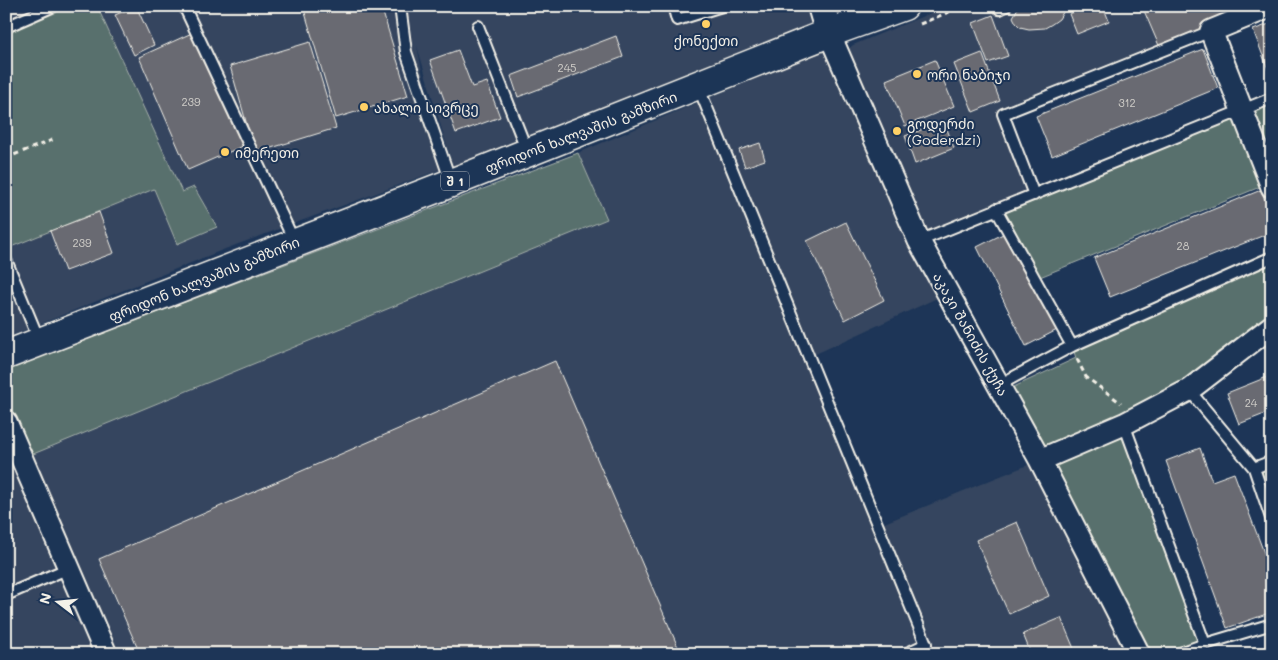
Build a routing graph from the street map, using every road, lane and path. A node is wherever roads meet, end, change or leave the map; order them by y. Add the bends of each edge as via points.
1 (54, 6) edge
2 (184, 6) edge
3 (400, 6) edge
4 (673, 6) edge
5 (722, 6) edge
6 (821, 6) edge
7 (904, 6) edge
8 (997, 6) edge
9 (1006, 6) edge
10 (1262, 8) edge
11 (478, 26) dead end
12 (6, 28) edge
13 (1212, 31) junction
14 (829, 33) junction
15 (698, 86) junction
16 (1272, 98) edge
17 (1242, 110) junction
18 (55, 140) dead end
19 (528, 153) junction
20 (6, 158) edge
21 (451, 183) junction
22 (1271, 184) edge
23 (1034, 195) junction
24 (996, 209) junction
25 (919, 241) junction
26 (294, 242) junction
27 (1272, 257) edge
28 (6, 260) edge
29 (1272, 326) edge
30 (41, 344) junction
31 (1072, 346) junction
32 (7, 352) edge
33 (999, 385) junction
34 (1189, 390) junction
35 (1132, 420) junction
36 (6, 422) edge
37 (1040, 460) junction
38 (1272, 461) edge
39 (1254, 468) junction
40 (1272, 521) edge
41 (68, 568) junction
42 (6, 595) edge
43 (1272, 624) edge
44 (1205, 644) junction
45 (106, 654) edge
46 (905, 654) edge
47 (1139, 654) edge
48 (1177, 654) edge

1 - 12 lane
2 - 26 lane
3 - 21 lane via 406,52
4 - 5 lane via 677,20
6 - 14 street, აკაკი შანიძის ქუჩა
7 - 14 main road, ფრიდონ ხალვაშის გამზირი / შ 1
8 - 9 lane via 1000,9
10 - 13 street
11 - 19 lane
13 - 17 street
13 - 23 lane via 1003,114
14 - 15 main road, ფრიდონ ხალვაშის გამზირი / შ 1
14 - 25 street, აკაკი შანიძის ქუჩა
15 - 19 main road, ფრიდონ ხალვაშის გამზირი / შ 1
15 - 46 lane via 926,644
16 - 17 lane
17 - 22 street
17 - 23 lane
18 - 20 path
19 - 21 main road, ფრიდონ ხალვაშის გამზირი / შ 1
21 - 26 main road, ფრიდონ ხალვაშის გამზირი / შ 1
23 - 24 lane
24 - 25 lane
24 - 31 lane
25 - 33 street, აკაკი შანიძის ქუჩა
26 - 30 main road, ფრიდონ ხალვაშის გამზირი / შ 1
27 - 31 lane
28 - 30 lane
29 - 34 street
30 - 32 main road, ფრიდონ ხალვაშის გამზირი / შ 1
31 - 33 lane
31 - 35 path via 1086,377
33 - 37 street, აკაკი შანიძის ქუჩა
34 - 35 street
34 - 39 lane
35 - 37 street
35 - 44 lane
36 - 41 street
37 - 47 street, აკაკი შანიძის ქუჩა
38 - 39 lane
39 - 40 lane
41 - 42 lane
41 - 45 street
43 - 44 lane
44 - 48 lane

